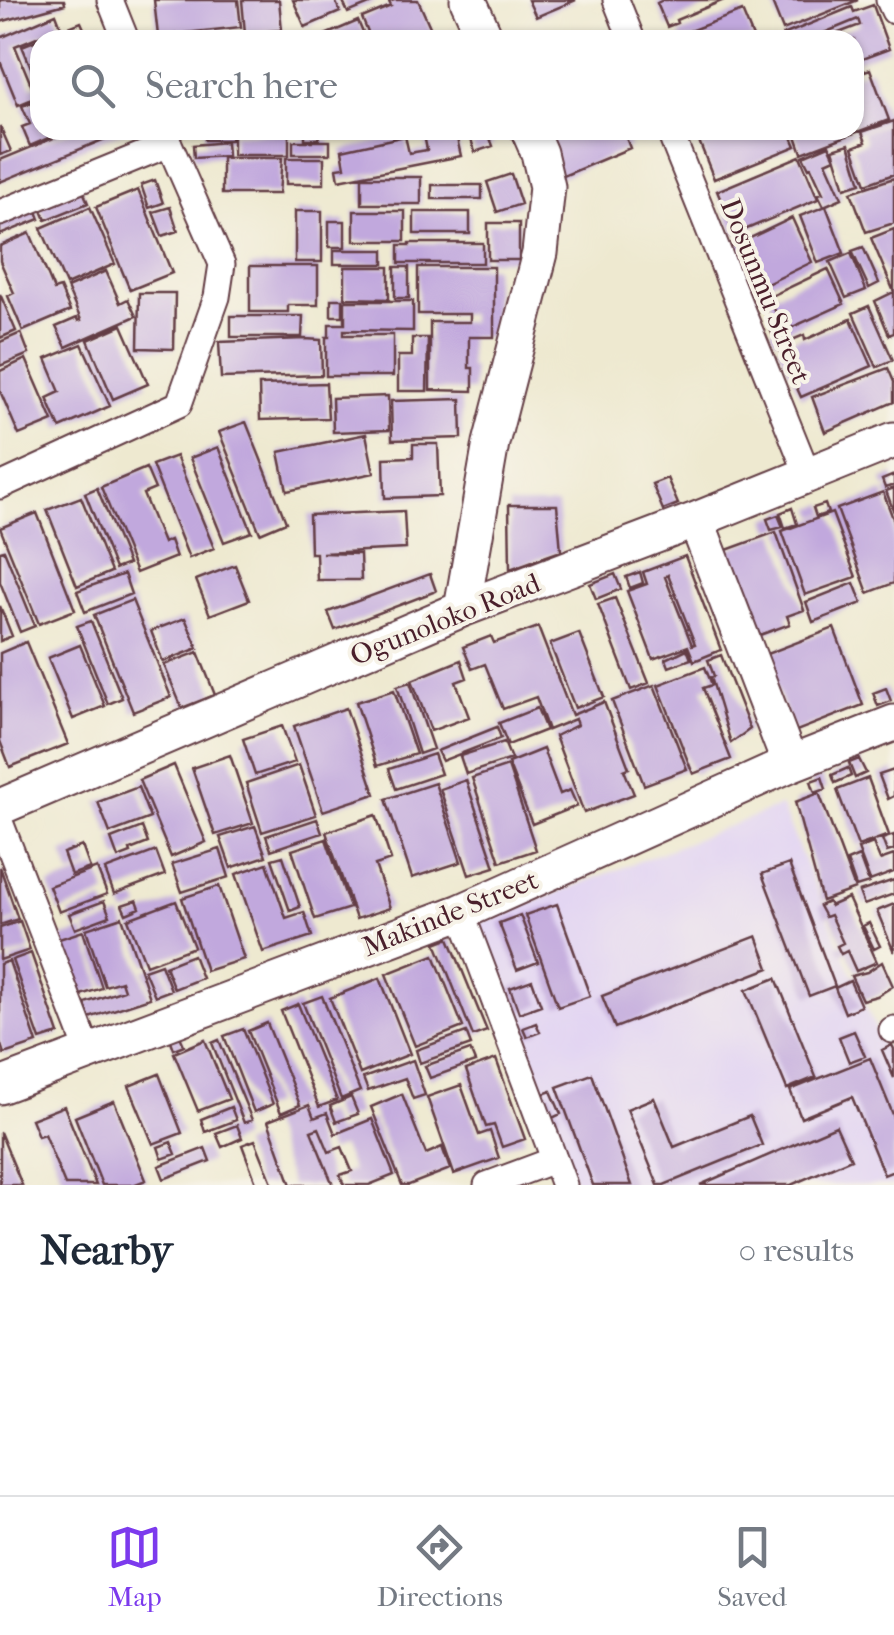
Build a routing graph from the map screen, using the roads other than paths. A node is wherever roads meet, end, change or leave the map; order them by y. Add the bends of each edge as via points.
1 (110, 0) edge
2 (468, 0) edge
3 (616, 0) edge
4 (889, 0) edge
5 (894, 12) edge
6 (122, 30) edge
7 (482, 30) edge
8 (628, 30) edge
9 (159, 140) edge
10 (167, 140) edge
11 (533, 140) edge
12 (673, 140) edge
13 (0, 213) edge
14 (894, 440) edge
15 (808, 475) junction
16 (0, 486) edge
17 (696, 520) junction
18 (462, 609) junction
19 (894, 724) edge
20 (790, 764) junction
21 (0, 807) edge
22 (0, 822) edge
23 (461, 912) junction
24 (89, 1053) junction
25 (0, 1086) edge
26 (554, 1160) junction
27 (488, 1185) edge
28 (564, 1185) edge

1 - 6 street
2 - 7 street
3 - 8 street
4 - 5 street
9 - 13 street
10 - 16 street via 222,264 179,404
11 - 18 street via 547,187 540,253 491,443
12 - 15 street, Dosunmu Street
14 - 15 street, Ogunoloko Road
15 - 17 street, Ogunoloko Road
17 - 18 street, Ogunoloko Road
17 - 20 street
18 - 21 street, Ogunoloko Road
19 - 20 street, Makinde Street
20 - 23 street, Makinde Street
22 - 24 street
23 - 24 street, Makinde Street
23 - 26 street
24 - 25 street, Makinde Street
26 - 27 street
26 - 28 street

